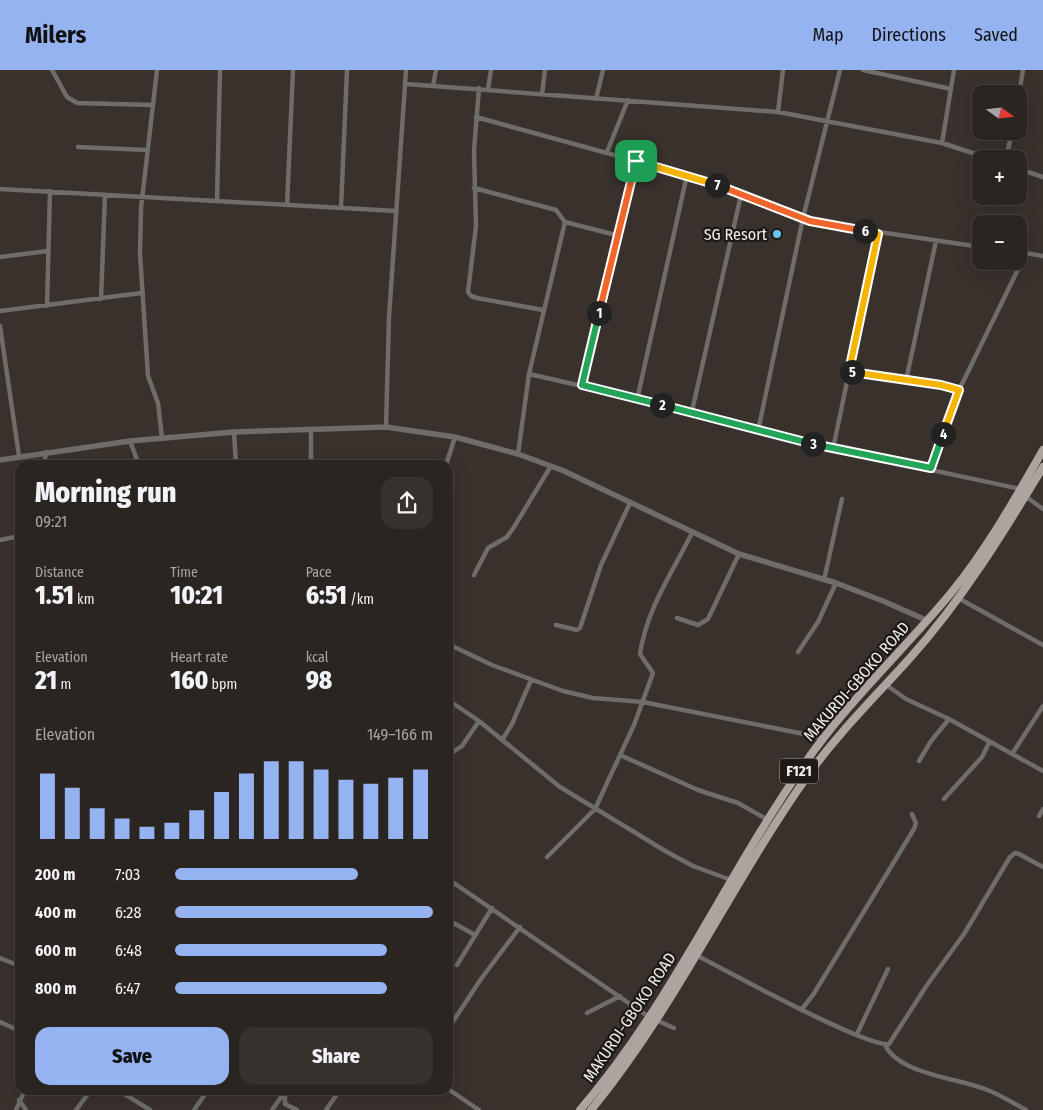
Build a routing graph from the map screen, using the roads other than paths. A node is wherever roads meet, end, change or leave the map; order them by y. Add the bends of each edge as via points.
1 (52, 70) edge
2 (157, 70) edge
3 (220, 70) edge
4 (293, 70) edge
5 (348, 70) edge
6 (406, 70) edge
7 (436, 70) edge
8 (491, 70) edge
9 (545, 70) edge
10 (603, 70) edge
11 (783, 70) edge
12 (840, 70) edge
13 (863, 70) edge
14 (899, 70) edge
15 (954, 70) edge
16 (1023, 70) edge
17 (897, 77) junction
18 (406, 84) junction
19 (1020, 85) edge
20 (433, 86) junction
21 (479, 88) junction
22 (488, 88) junction
23 (951, 89) junction
24 (542, 94) junction
25 (596, 99) junction
26 (628, 100) junction
27 (153, 105) junction
28 (778, 112) junction
29 (476, 117) junction
30 (826, 121) junction
31 (942, 143) junction
32 (78, 148) dead end
33 (147, 150) junction
34 (607, 152) junction
35 (972, 153) edge
36 (636, 161) junction
37 (1027, 171) edge
38 (687, 175) junction
39 (1043, 177) edge
40 (0, 188) edge
41 (474, 188) junction
42 (50, 191) junction
43 (105, 195) junction
44 (741, 195) junction
45 (143, 197) junction
46 (217, 201) junction
47 (287, 205) junction
48 (341, 208) junction
49 (396, 211) junction
50 (803, 218) junction
51 (565, 222) junction
52 (878, 234) junction
53 (616, 235) junction
54 (936, 241) junction
55 (972, 246) edge
56 (48, 251) junction
57 (1027, 253) edge
58 (1043, 256) edge
59 (0, 257) edge
60 (1018, 270) edge
61 (141, 293) junction
62 (101, 298) junction
63 (47, 306) junction
64 (543, 310) junction
65 (0, 311) edge
66 (0, 326) edge
67 (849, 371) junction
68 (529, 374) junction
69 (910, 380) junction
70 (582, 385) junction
71 (959, 390) junction
72 (637, 400) junction
73 (692, 411) junction
74 (386, 427) junction
75 (311, 429) junction
76 (758, 431) junction
77 (234, 432) junction
78 (455, 437) junction
79 (162, 438) junction
80 (130, 441) junction
81 (833, 449) junction
82 (1043, 450) edge
83 (46, 452) junction
84 (518, 454) junction
85 (19, 456) junction
86 (0, 460) edge
87 (45, 460) edge
88 (137, 460) edge
89 (236, 460) edge
90 (312, 460) edge
91 (448, 460) edge
92 (551, 466) junction
93 (1043, 466) edge
94 (931, 468) junction
95 (1020, 489) junction
96 (1026, 496) junction
97 (842, 499) dead end
98 (630, 503) junction
99 (1043, 509) edge
100 (692, 533) junction
101 (15, 537) edge
102 (0, 540) edge
103 (739, 554) junction
104 (474, 575) dead end
105 (824, 580) junction
106 (836, 583) junction
107 (958, 598) junction
108 (676, 618) dead end
109 (926, 620) junction
110 (556, 625) dead end
111 (1043, 645) edge
112 (453, 646) edge
113 (798, 652) dead end
114 (531, 680) junction
115 (884, 684) junction
116 (643, 702) junction
117 (454, 704) dead end
118 (1043, 706) edge
119 (950, 719) junction
120 (479, 721) junction
121 (824, 738) junction
122 (502, 740) junction
123 (989, 743) junction
124 (453, 752) edge
125 (1012, 754) junction
126 (620, 755) junction
127 (919, 761) dead end
128 (1043, 771) edge
129 (944, 800) dead end
130 (595, 809) junction
131 (1043, 809) edge
132 (912, 814) dead end
133 (1040, 816) dead end
134 (768, 820) junction
135 (547, 857) dead end
136 (1043, 867) edge
137 (730, 880) junction
138 (453, 882) edge
139 (492, 908) junction
140 (453, 923) edge
141 (520, 927) junction
142 (475, 936) junction
143 (696, 956) junction
144 (0, 958) edge
145 (15, 964) edge
146 (457, 965) dead end
147 (888, 969) dead end
148 (620, 996) junction
149 (801, 1010) junction
150 (587, 1013) dead end
151 (652, 1019) junction
152 (453, 1021) edge
153 (0, 1022) edge
154 (674, 1028) dead end
155 (15, 1029) edge
156 (857, 1034) junction
157 (886, 1045) junction
158 (453, 1092) edge
159 (22, 1095) edge
160 (86, 1095) edge
161 (126, 1095) edge
162 (204, 1095) edge
163 (283, 1095) edge
164 (286, 1095) edge
165 (336, 1095) edge
166 (19, 1100) junction
167 (285, 1104) junction
168 (274, 1108) edge
169 (16, 1110) edge
170 (24, 1110) edge
171 (76, 1110) edge
172 (150, 1110) edge
173 (194, 1110) edge
174 (296, 1110) edge
175 (326, 1110) edge
176 (479, 1110) edge
177 (580, 1110) edge
178 (591, 1110) edge
179 (1026, 1110) edge

1 - 27 street via 67,97 77,102
2 - 27 street
3 - 46 street
4 - 47 street
5 - 48 street
6 - 18 street
7 - 20 street
8 - 22 street
9 - 24 street
10 - 25 street
11 - 28 street
12 - 30 street
13 - 17 street
14 - 17 street
15 - 23 street
16 - 19 street
17 - 23 street
18 - 20 street
18 - 49 street
20 - 21 street
21 - 22 street
21 - 29 street
22 - 24 street
23 - 31 street
24 - 25 street
25 - 26 street
26 - 28 street
26 - 34 street
27 - 33 street
28 - 30 street
29 - 34 street
29 - 41 street
30 - 31 street
30 - 50 street
31 - 35 street
32 - 33 street
33 - 45 street
34 - 36 street
36 - 38 street
36 - 53 street
37 - 39 street
38 - 44 street
38 - 72 street
40 - 42 street
41 - 51 street via 556,210
41 - 64 street via 476,226 469,294
42 - 43 street
42 - 56 street
43 - 45 street
43 - 62 street
44 - 50 street
44 - 73 street
45 - 46 street
45 - 61 street
46 - 47 street
47 - 48 street
48 - 49 street
49 - 74 street
50 - 52 street
50 - 76 street
51 - 53 street
51 - 64 street
52 - 54 street
52 - 67 street
53 - 70 street
54 - 55 street
54 - 69 street via 907,367
56 - 59 street
56 - 63 street
57 - 58 street
60 - 71 street
61 - 62 street
61 - 79 street via 148,376 159,406
62 - 63 street
63 - 65 street
64 - 68 street
66 - 85 street
67 - 69 street
67 - 81 street
68 - 70 street
68 - 84 street
69 - 71 street
70 - 72 street
71 - 94 street
72 - 73 street
73 - 76 street
74 - 75 street
74 - 78 street
75 - 77 street
75 - 90 street
76 - 81 street
77 - 79 street
77 - 89 street
78 - 84 street
78 - 91 street
79 - 80 street
80 - 83 street
80 - 88 street
81 - 94 street
82 - 95 main road, MAKURDI-GBOKO ROAD / F121
83 - 85 street
83 - 87 street
84 - 92 street
85 - 86 street
92 - 98 street
92 - 104 street via 514,526 506,537 488,548
93 - 96 main road, F121
94 - 95 street
95 - 109 main road, MAKURDI-GBOKO ROAD / F121 via 975,561
96 - 99 street
96 - 107 main road, F121
97 - 105 street
98 - 100 street
98 - 110 street via 601,564 580,628
100 - 103 street
100 - 116 street via 657,596 646,625 640,654 653,673
101 - 102 street
103 - 105 street
103 - 108 street via 708,619 698,625
105 - 106 street
106 - 109 street
106 - 113 street via 818,622
107 - 111 street
107 - 115 main road, F121 via 910,658
109 - 121 main road, MAKURDI-GBOKO ROAD / F121
112 - 114 street
114 - 116 street via 593,698
114 - 122 street
115 - 119 street via 906,699
115 - 143 main road, F121 via 846,725 806,778
116 - 121 street
116 - 126 street
117 - 120 street
118 - 125 street
119 - 123 street
119 - 127 street
120 - 122 street
120 - 124 street via 462,746
121 - 134 main road, MAKURDI-GBOKO ROAD / F121
122 - 130 street via 560,787
123 - 125 street
123 - 129 street via 982,757
125 - 128 street
126 - 130 street
126 - 134 street via 698,790 738,803
130 - 135 street
130 - 137 street via 693,866
131 - 133 street
132 - 149 street via 916,820 914,829
134 - 137 main road, MAKURDI-GBOKO ROAD / F121
136 - 157 street via 1019,854 1010,857 964,934
137 - 151 main road, MAKURDI-GBOKO ROAD / F121
138 - 139 street
139 - 141 street
139 - 142 street
140 - 142 street
141 - 148 street
141 - 152 street
142 - 146 street
143 - 149 street
143 - 151 main road, F121
144 - 145 street
147 - 156 street
148 - 150 street
148 - 151 street
149 - 156 street
151 - 154 street
151 - 177 main road, MAKURDI-GBOKO ROAD / F121
151 - 178 main road, F121 via 628,1063
153 - 155 street
156 - 157 street
157 - 179 street via 894,1056 913,1068 985,1088
158 - 176 street
159 - 166 street
160 - 171 street
161 - 172 street
162 - 173 street
163 - 168 street
164 - 167 street
165 - 175 street
166 - 169 street
166 - 170 street
167 - 168 street
167 - 174 street

